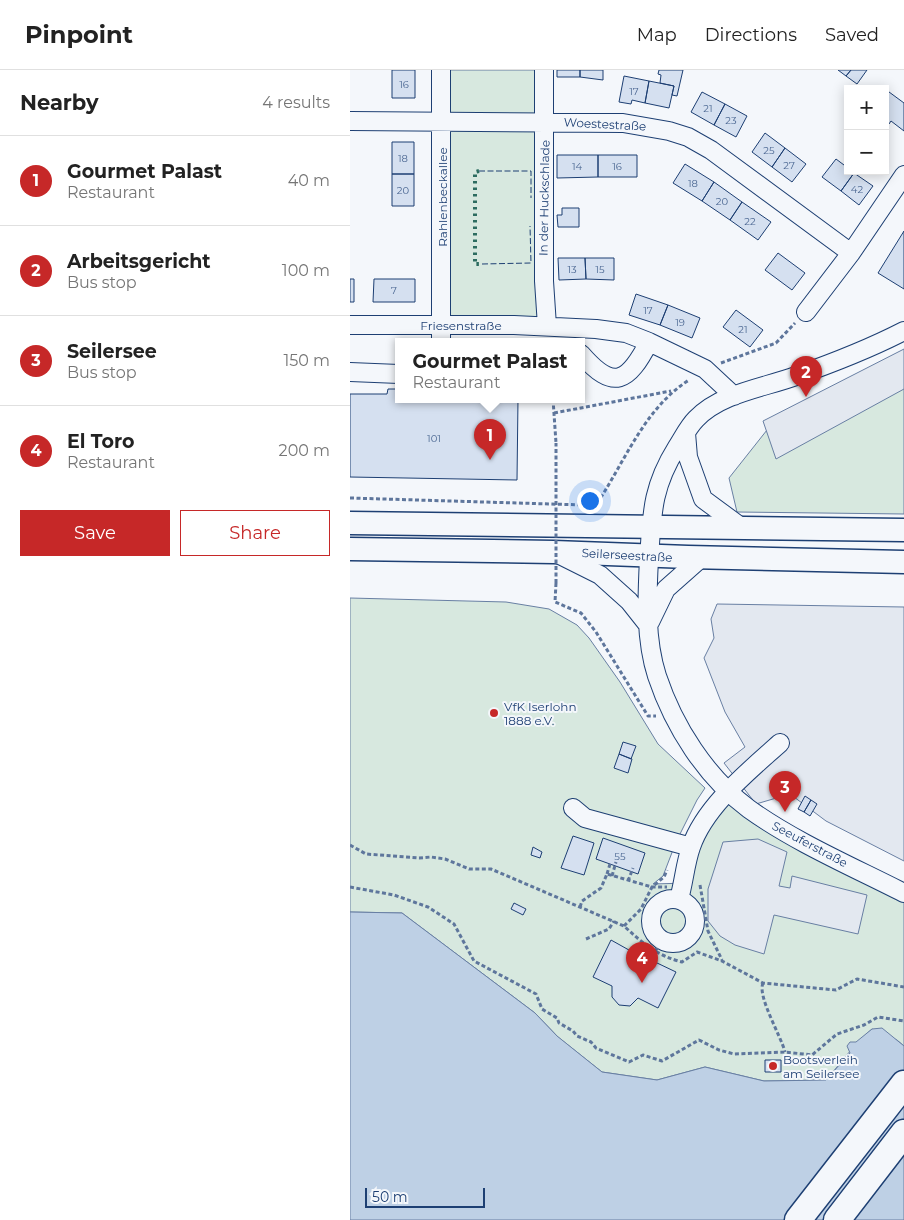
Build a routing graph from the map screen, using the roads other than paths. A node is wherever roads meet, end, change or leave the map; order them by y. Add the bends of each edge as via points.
1 (440, 70) edge
2 (544, 70) edge
3 (350, 121) edge
4 (441, 122) junction
5 (545, 122) junction
6 (904, 174) edge
7 (851, 253) junction
8 (806, 312) road end
9 (350, 325) edge
10 (547, 326) junction
11 (904, 331) edge
12 (441, 333) edge
13 (573, 334) edge
14 (649, 342) junction
15 (585, 359) edge
16 (350, 372) edge
17 (395, 374) edge
18 (734, 396) junction
19 (686, 433) junction
20 (350, 523) edge
21 (651, 527) junction
22 (740, 528) junction
23 (904, 530) edge
24 (350, 548) edge
25 (554, 552) junction
26 (650, 555) junction
27 (701, 558) junction
28 (904, 562) edge
29 (648, 625) junction
30 (780, 743) dead end
31 (728, 791) junction
32 (573, 808) dead end
33 (684, 845) junction
34 (681, 893) junction
35 (904, 893) edge
36 (904, 1084) edge
37 (904, 1133) edge
38 (895, 1149) edge
39 (798, 1220) edge
40 (837, 1220) edge

1 - 4 street, Rahlenbeckallee
2 - 5 street, In der Huckschlade
3 - 4 street, Woestestraße
4 - 5 street, Woestestraße
4 - 12 street, Rahlenbeckallee
5 - 7 street, Woestestraße via 633,124 688,137 711,150
5 - 10 street, In der Huckschlade via 544,281
6 - 7 street
7 - 8 street
9 - 12 street, Friesenstraße
10 - 12 street, Friesenstraße
10 - 13 street, Friesenstraße
11 - 18 street, Seeuferstraße via 855,354
13 - 14 street, Friesenstraße via 626,333
14 - 15 street via 633,370 624,377 609,378
14 - 18 street, Friesenstraße via 705,369
16 - 17 street
18 - 19 street, Seeuferstraße via 696,419
19 - 21 street, Seeuferstraße via 663,470 654,498
19 - 22 street via 688,456 703,499
20 - 21 main road
21 - 22 main road
21 - 26 street, Seeuferstraße
22 - 23 main road
24 - 25 main road, Seilerseestraße
25 - 26 main road, Seilerseestraße
25 - 29 street, Seeuferstraße via 600,575 629,601
26 - 27 main road, Seilerseestraße
26 - 29 street, Seeuferstraße
27 - 28 main road, Seilerseestraße
27 - 29 street via 666,589
29 - 31 street, Seeuferstraße via 657,674 674,718 693,748
30 - 31 street
31 - 33 street
31 - 35 street, Seeuferstraße via 775,826
32 - 33 street via 586,818
33 - 34 street
34 - 34 street via 693,911 695,926 684,940 659,946 652,929 652,912 662,902
36 - 39 highway
37 - 38 highway
38 - 40 highway

